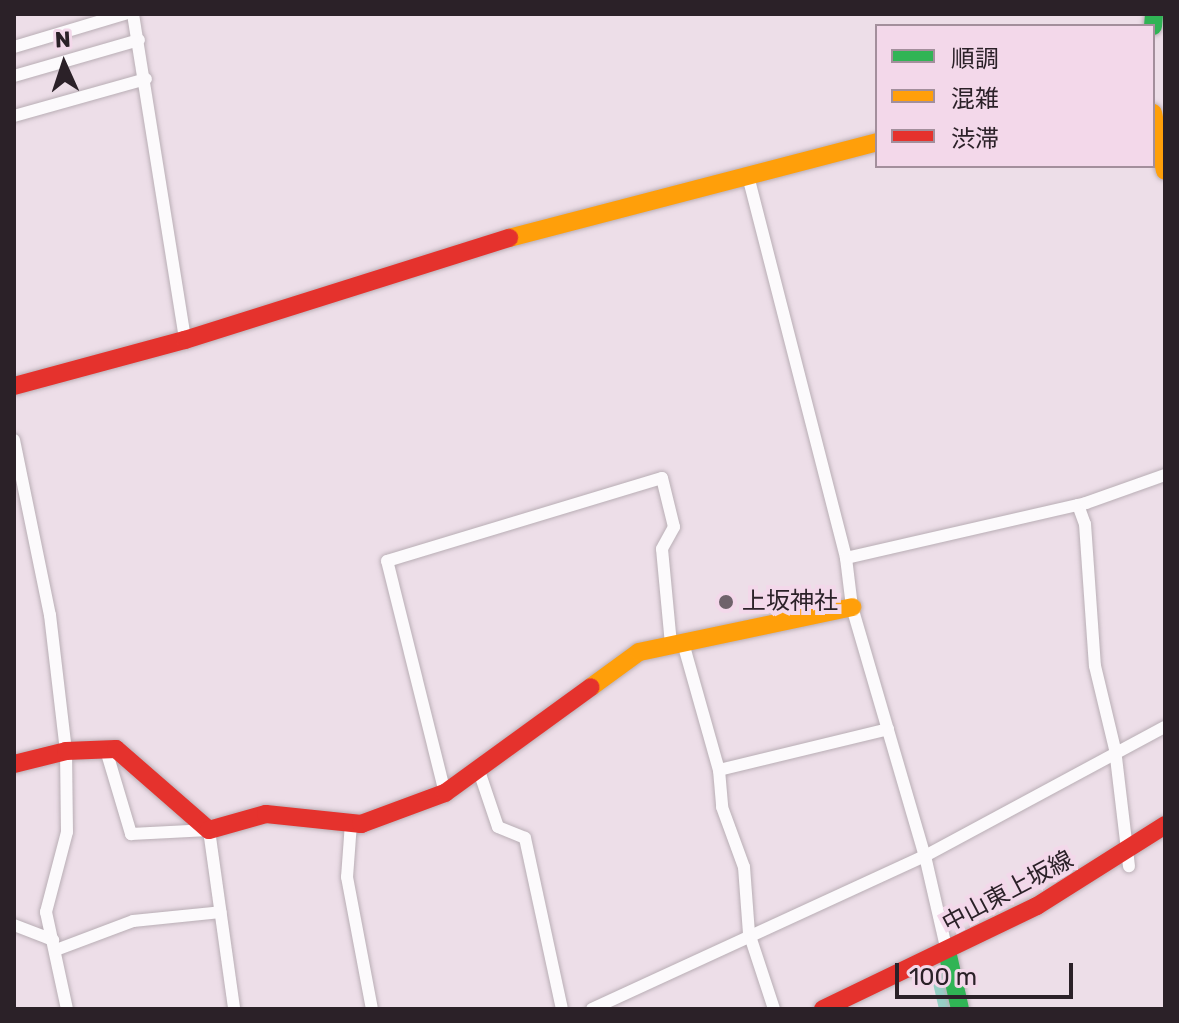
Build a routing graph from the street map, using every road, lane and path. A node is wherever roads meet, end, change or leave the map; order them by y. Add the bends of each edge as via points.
1 (125, 14) edge
2 (133, 14) edge
3 (139, 40) junction
4 (14, 47) edge
5 (14, 76) edge
6 (146, 79) junction
7 (14, 116) edge
8 (1155, 123) edge
9 (875, 143) edge
10 (1165, 171) edge
11 (748, 176) junction
12 (185, 340) junction
13 (14, 386) edge
14 (14, 440) edge
15 (1165, 475) edge
16 (1078, 505) junction
17 (846, 558) junction
18 (852, 607) junction
19 (677, 644) junction
20 (1165, 727) edge
21 (888, 729) junction
22 (106, 750) junction
23 (66, 751) junction
24 (1116, 757) junction
25 (14, 764) edge
26 (478, 768) junction
27 (719, 770) junction
28 (445, 793) junction
29 (351, 823) junction
30 (1165, 825) edge
31 (209, 830) junction
32 (1165, 840) edge
33 (925, 856) junction
34 (1126, 860) junction
35 (221, 912) junction
36 (14, 925) edge
37 (749, 933) junction
38 (54, 945) junction
39 (948, 957) junction
40 (67, 1009) edge
41 (234, 1009) edge
42 (372, 1009) edge
43 (562, 1009) edge
44 (592, 1009) edge
45 (774, 1009) edge
46 (823, 1009) edge
47 (851, 1009) edge
48 (960, 1009) edge

1 - 4 street
2 - 3 street
3 - 5 street
3 - 6 street
6 - 7 street
6 - 12 street
8 - 10 street
9 - 11 street
11 - 12 street via 454,253
11 - 17 street
12 - 13 street
14 - 23 street via 50,615
15 - 16 street
16 - 17 street
16 - 24 street via 1085,524 1095,666
17 - 18 street
18 - 19 street
18 - 21 street
19 - 26 street via 628,659
19 - 27 street
19 - 28 street via 662,549 674,527 662,478 387,561
20 - 24 street
21 - 27 street
21 - 33 street
22 - 23 street
22 - 31 street via 116,749
22 - 31 street via 131,834
23 - 25 street
23 - 38 street via 67,832 46,912
24 - 33 street
24 - 34 street
26 - 28 street
26 - 43 street via 498,827 525,838
27 - 37 street via 722,807 744,867
28 - 29 street
29 - 31 street via 266,814
29 - 42 street via 347,877
30 - 34 street, 中山東上坂線
31 - 35 street
32 - 34 street, 中山東上坂線
33 - 37 street
33 - 39 street
34 - 39 street, 中山東上坂線
35 - 38 street via 133,921
35 - 41 street
36 - 38 street
37 - 44 street
37 - 45 street
38 - 40 street
39 - 46 street, 中山東上坂線
39 - 47 street, 中山東上坂線
39 - 48 street

